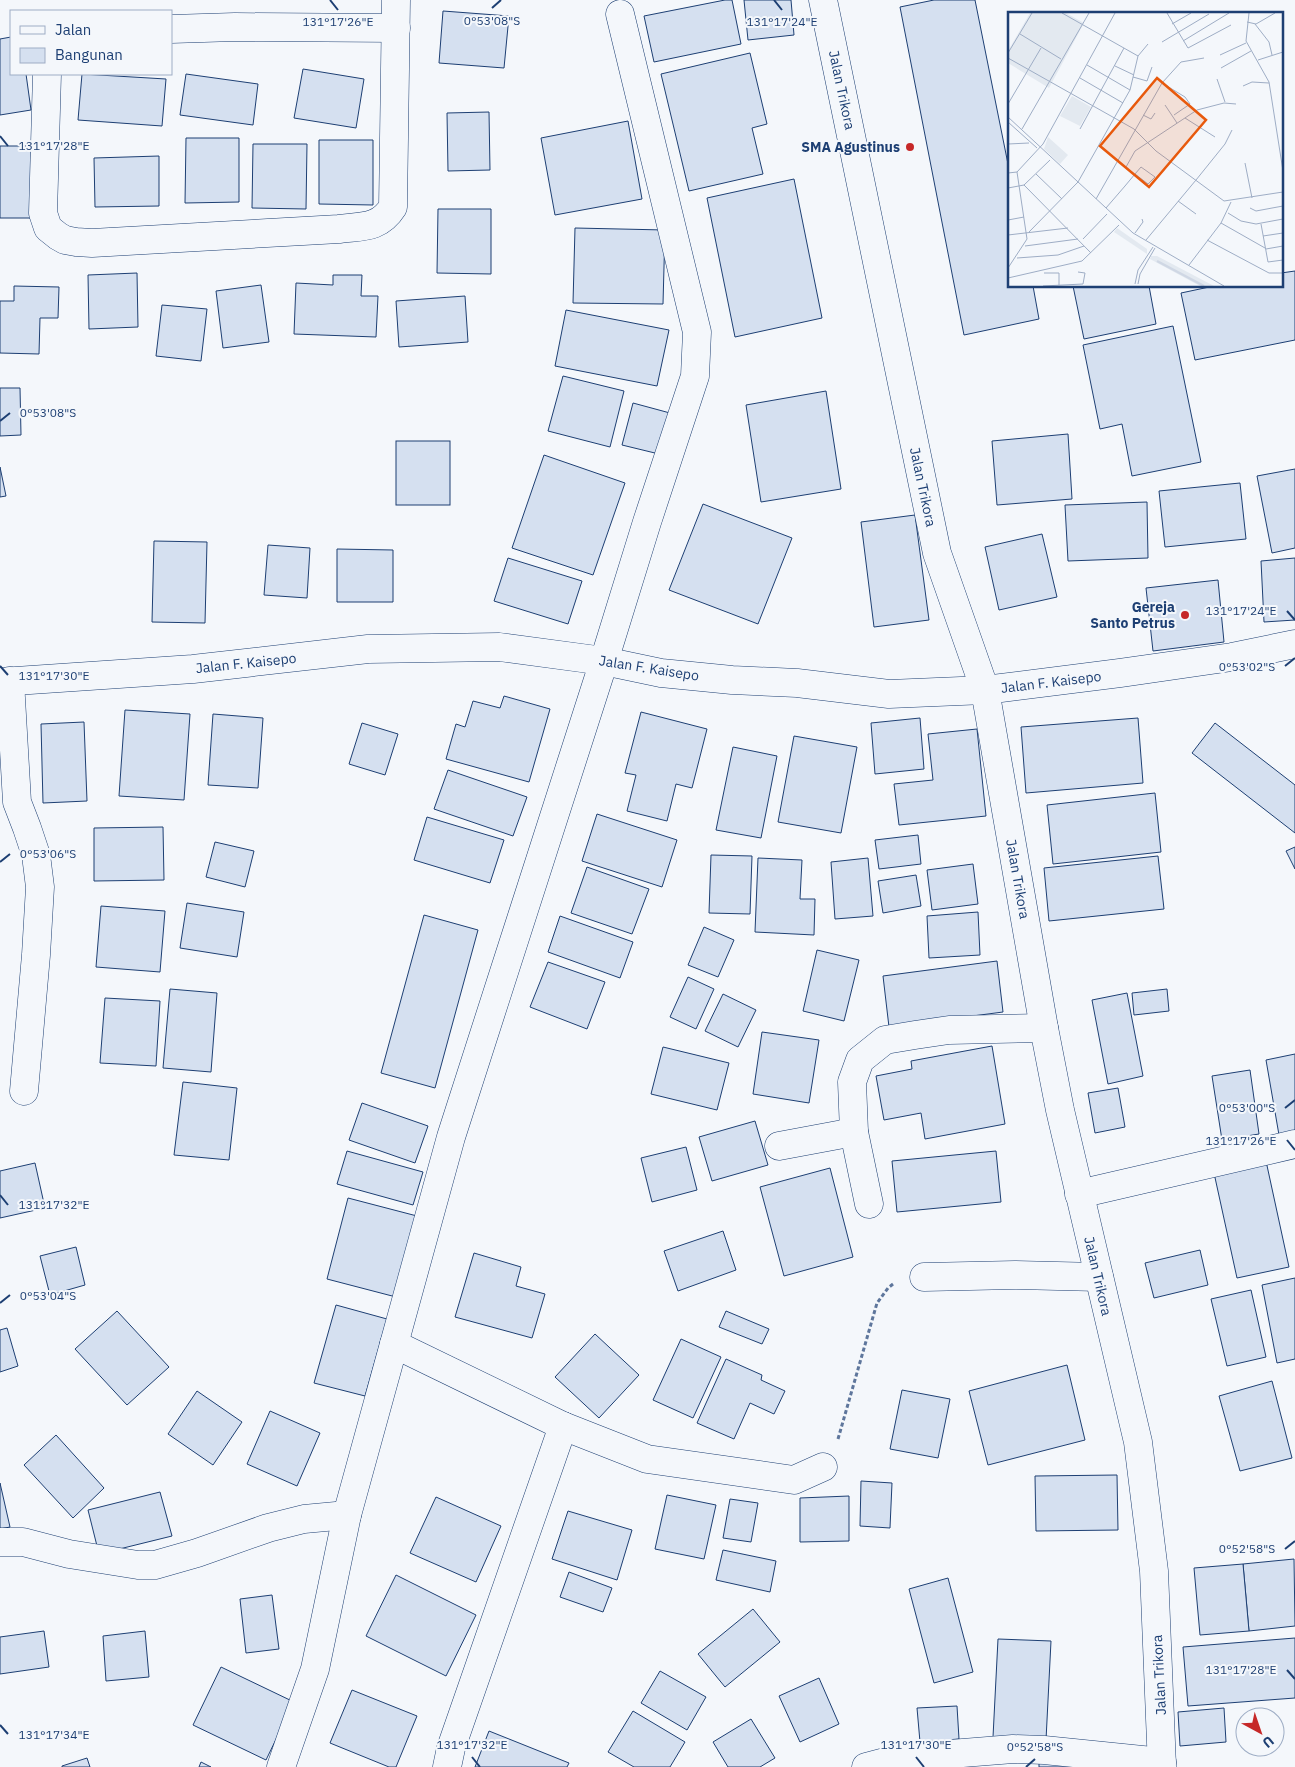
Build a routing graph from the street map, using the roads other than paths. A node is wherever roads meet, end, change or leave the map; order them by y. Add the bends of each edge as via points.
1 (396, 0) edge
2 (823, 0) edge
3 (620, 14) dead end
4 (396, 28) junction
5 (172, 29) edge
6 (47, 75) edge
7 (1295, 644) edge
8 (604, 661) junction
9 (5, 681) edge
10 (984, 690) junction
11 (1044, 1028) junction
12 (24, 1091) dead end
13 (854, 1132) junction
14 (1295, 1144) edge
15 (779, 1146) dead end
16 (1079, 1194) junction
17 (869, 1204) dead end
18 (924, 1277) road end
19 (1099, 1277) junction
20 (394, 1344) junction
21 (563, 1426) junction
22 (823, 1467) road end
23 (347, 1515) junction
24 (0, 1542) edge
25 (1162, 1764) edge
26 (281, 1767) edge
27 (447, 1767) edge
28 (866, 1767) edge

1 - 4 street
2 - 10 street, Jalan Trikora via 937,553
3 - 8 street via 698,332 695,376
4 - 5 street
4 - 6 street via 393,207 376,224 339,229 92,243 65,240 48,228 43,213
7 - 10 street, Jalan F. Kaisepo via 1232,657
8 - 9 street, Jalan F. Kaisepo via 499,647 368,649 194,669
8 - 10 street, Jalan F. Kaisepo via 661,673 889,694
8 - 20 street via 450,1137
9 - 12 street via 17,802 36,855 40,887
10 - 11 street, Jalan Trikora
11 - 13 street via 949,1030 885,1040 860,1060 852,1082
11 - 16 street, Jalan Trikora
13 - 15 street
13 - 17 street
14 - 16 street
16 - 19 street, Jalan Trikora
18 - 19 street
19 - 25 street, Jalan Trikora via 1138,1442 1154,1571
20 - 21 street
20 - 23 street
21 - 22 street via 647,1459 794,1480
21 - 27 street
23 - 24 street via 304,1519 268,1528 155,1566 69,1554 23,1542
23 - 26 street via 315,1669
25 - 28 street via 1013,1749 900,1758

